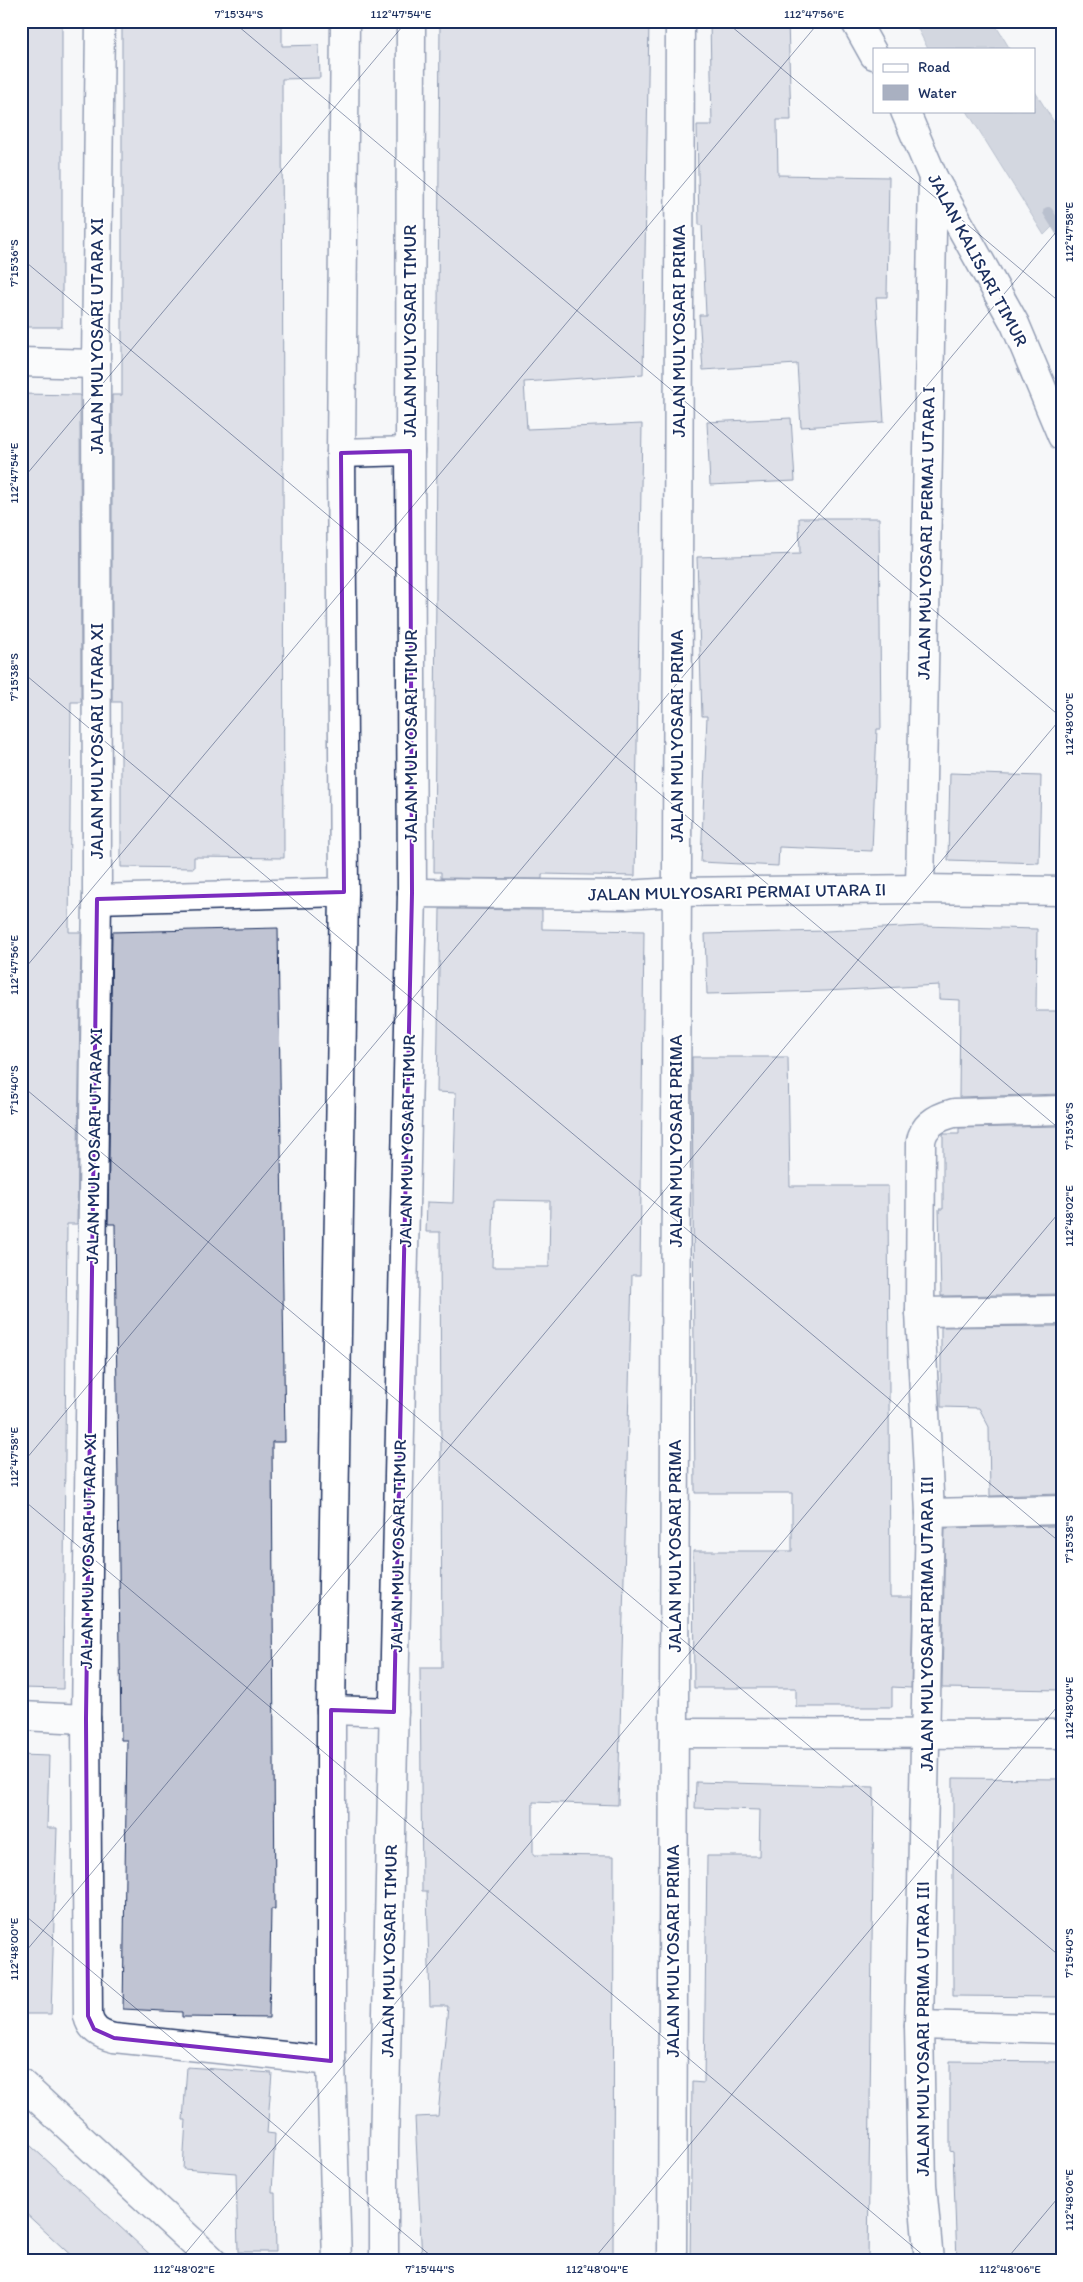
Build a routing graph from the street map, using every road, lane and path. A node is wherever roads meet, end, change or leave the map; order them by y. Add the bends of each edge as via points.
1 (100, 21) edge
2 (345, 21) edge
3 (411, 21) edge
4 (680, 21) edge
5 (855, 21) edge
6 (873, 53) edge
7 (905, 112) edge
8 (933, 177) junction
9 (21, 362) edge
10 (96, 364) junction
11 (1062, 436) edge
12 (410, 451) junction
13 (342, 453) junction
14 (920, 889) junction
15 (1062, 891) edge
16 (344, 892) junction
17 (676, 892) junction
18 (412, 893) junction
19 (97, 899) junction
20 (1062, 1110) edge
21 (1062, 1310) edge
22 (920, 1312) junction
23 (1062, 1510) edge
24 (930, 1513) junction
25 (330, 1710) junction
26 (394, 1712) junction
27 (21, 1716) edge
28 (86, 1719) junction
29 (675, 1733) junction
30 (926, 1734) junction
31 (1062, 1734) edge
32 (920, 2025) junction
33 (1062, 2029) edge
34 (331, 2061) junction
35 (21, 2083) edge
36 (213, 2261) edge
37 (336, 2261) edge
38 (384, 2261) edge
39 (672, 2261) edge
40 (929, 2261) edge

1 - 10 street, JALAN MULYOSARI UTARA XI
2 - 13 street
3 - 12 street, JALAN MULYOSARI TIMUR
4 - 17 street, JALAN MULYOSARI PRIMA
5 - 6 street
7 - 8 street, JALAN KALISARI TIMUR
8 - 11 street, JALAN KALISARI TIMUR via 1015,324
8 - 14 street, JALAN MULYOSARI PERMAI UTARA I
9 - 10 street
10 - 19 street, JALAN MULYOSARI UTARA XI
12 - 13 street
12 - 18 street, JALAN MULYOSARI TIMUR
13 - 16 street
14 - 15 street, JALAN MULYOSARI PERMAI UTARA II
14 - 17 street, JALAN MULYOSARI PERMAI UTARA II
16 - 19 street
16 - 25 street
17 - 18 street, JALAN MULYOSARI PERMAI UTARA II via 625,895
17 - 29 street, JALAN MULYOSARI PRIMA
18 - 26 street, JALAN MULYOSARI TIMUR
19 - 28 street, JALAN MULYOSARI UTARA XI
20 - 22 street, JALAN MULYOSARI PRIMA UTARA III via 954,1114 935,1120 923,1132
21 - 22 street
22 - 24 street, JALAN MULYOSARI PRIMA UTARA III
23 - 24 street
24 - 30 street, JALAN MULYOSARI PRIMA UTARA III
25 - 26 street
25 - 34 street
26 - 38 street, JALAN MULYOSARI TIMUR
27 - 28 street
28 - 34 street, JALAN MULYOSARI UTARA XI via 88,2016 94,2029 114,2038
29 - 30 street
29 - 39 street, JALAN MULYOSARI PRIMA
30 - 31 street
30 - 32 street, JALAN MULYOSARI PRIMA UTARA III
32 - 33 street
32 - 40 street, JALAN MULYOSARI PRIMA UTARA III via 922,2186
34 - 37 street
35 - 36 street

